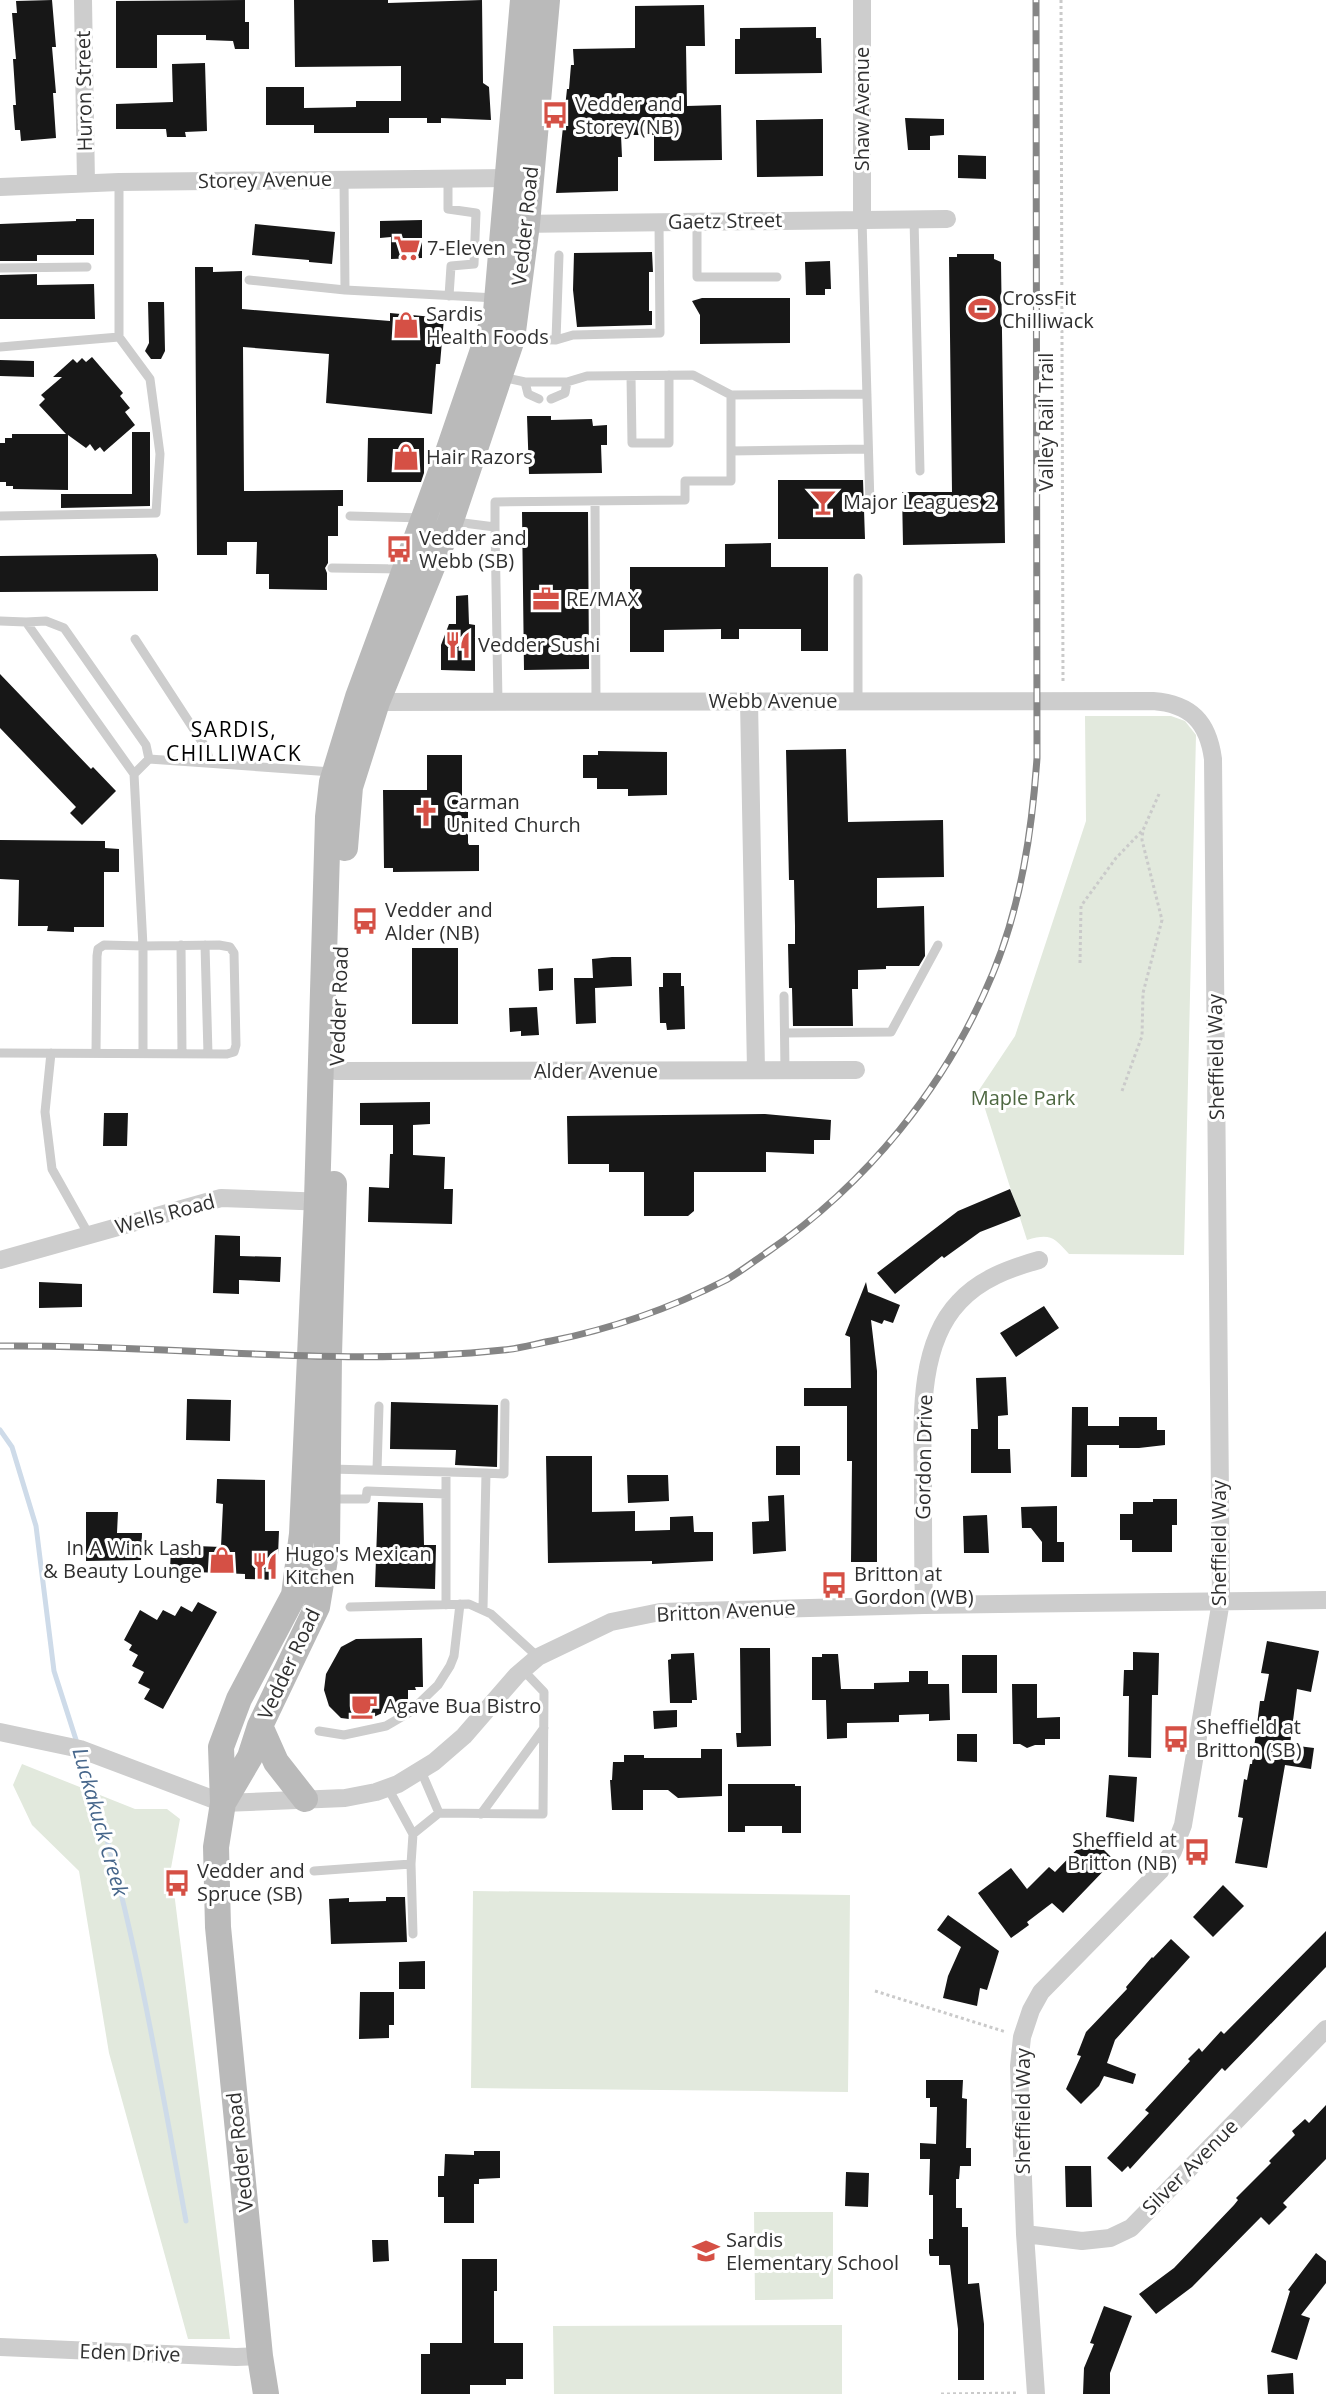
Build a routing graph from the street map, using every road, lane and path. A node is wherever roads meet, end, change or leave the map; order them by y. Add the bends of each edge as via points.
1 (83, 0) edge
2 (523, 0) edge
3 (547, 0) edge
4 (862, 0) edge
5 (1061, 0) edge
6 (448, 178) junction
7 (519, 178) junction
8 (344, 180) junction
9 (119, 182) junction
10 (86, 183) junction
11 (0, 187) edge
12 (862, 219) junction
13 (914, 219) junction
14 (946, 219) dead end
15 (697, 221) junction
16 (659, 222) junction
17 (497, 238) junction
18 (558, 255) dead end
19 (87, 267) dead end
20 (0, 268) edge
21 (777, 277) dead end
22 (249, 280) dead end
23 (345, 290) junction
24 (449, 296) junction
25 (497, 298) junction
26 (119, 337) junction
27 (512, 339) junction
28 (556, 340) junction
29 (0, 347) edge
30 (669, 375) junction
31 (500, 376) junction
32 (632, 376) junction
33 (525, 382) junction
34 (567, 382) junction
35 (867, 394) junction
36 (731, 395) junction
37 (539, 399) dead end
38 (551, 399) dead end
39 (868, 449) junction
40 (731, 451) junction
41 (920, 471) dead end
42 (595, 501) junction
43 (870, 505) dead end
44 (0, 516) edge
45 (350, 516) dead end
46 (424, 518) junction
47 (450, 523) junction
48 (495, 527) junction
49 (332, 568) dead end
50 (405, 569) junction
51 (858, 578) dead end
52 (0, 621) edge
53 (26, 622) junction
54 (135, 639) dead end
55 (367, 700) junction
56 (1063, 700) junction
57 (749, 701) junction
58 (858, 701) junction
59 (498, 702) junction
60 (596, 702) junction
61 (1187, 709) joint
62 (149, 759) junction
63 (210, 763) junction
64 (134, 774) junction
65 (344, 774) junction
66 (1159, 794) dead end
67 (1143, 830) junction
68 (181, 945) junction
69 (205, 945) junction
70 (938, 945) dead end
71 (143, 946) junction
72 (1080, 963) dead end
73 (784, 996) dead end
74 (785, 1033) junction
75 (0, 1053) edge
76 (51, 1053) junction
77 (96, 1053) junction
78 (143, 1053) junction
79 (182, 1053) junction
80 (208, 1054) junction
81 (756, 1070) junction
82 (785, 1070) junction
83 (856, 1070) dead end
84 (336, 1071) junction
85 (1122, 1091) dead end
86 (325, 1202) junction
87 (89, 1235) junction
88 (0, 1260) edge
89 (1039, 1260) dead end
90 (504, 1403) dead end
91 (379, 1406) dead end
92 (328, 1469) junction
93 (377, 1470) junction
94 (446, 1472) junction
95 (486, 1473) junction
96 (446, 1494) junction
97 (328, 1498) junction
98 (1326, 1600) edge
99 (1221, 1601) junction
100 (460, 1604) junction
101 (446, 1605) junction
102 (924, 1605) junction
103 (350, 1608) dead end
104 (483, 1609) junction
105 (538, 1658) junction
106 (523, 1670) junction
107 (260, 1726) junction
108 (544, 1728) junction
109 (320, 1731) dead end
110 (0, 1732) edge
111 (421, 1771) junction
112 (388, 1788) junction
113 (305, 1799) junction
114 (223, 1803) junction
115 (439, 1813) junction
116 (481, 1814) junction
117 (413, 1834) junction
118 (411, 1864) junction
119 (314, 1871) dead end
120 (413, 1934) dead end
121 (875, 1991) dead end
122 (1326, 2030) edge
123 (1022, 2037) junction
124 (1025, 2234) junction
125 (0, 2347) edge
126 (260, 2356) junction
127 (1036, 2393) edge
128 (266, 2394) edge
129 (941, 2394) edge

1 - 10 street, Huron Street
2 - 7 main road, Vedder Road
3 - 7 main road, Vedder Road
4 - 12 street, Shaw Avenue
5 - 56 path, Valley Rail Trail
6 - 7 street, Storey Avenue
6 - 8 street, Storey Avenue
6 - 17 lane via 448,209 476,213
7 - 17 main road, Vedder Road
8 - 9 street, Storey Avenue
8 - 23 lane
9 - 10 street, Storey Avenue
9 - 26 lane
10 - 11 street, Storey Avenue
12 - 13 street, Gaetz Street
12 - 15 street, Gaetz Street
12 - 35 lane
13 - 14 street, Gaetz Street
13 - 41 lane
15 - 16 street, Gaetz Street
15 - 21 lane via 697,277
16 - 17 street, Gaetz Street
16 - 28 lane via 660,333 573,335
17 - 24 lane via 474,264 450,266
17 - 25 main road, Vedder Road
17 - 27 main road, Vedder Road
18 - 28 lane
19 - 20 lane
22 - 23 lane
23 - 24 lane
24 - 25 lane
25 - 46 main road, Vedder Road via 496,312
26 - 29 lane
26 - 44 lane via 150,379 160,454 156,513
27 - 28 lane
27 - 31 main road, Vedder Road
30 - 32 lane
30 - 32 lane via 669,442 660,443 632,443
30 - 36 lane via 693,375
31 - 33 lane
31 - 47 main road, Vedder Road
32 - 34 lane via 587,376
33 - 34 lane
33 - 37 lane via 528,394
34 - 38 lane via 565,393
35 - 36 lane
35 - 39 lane
36 - 40 lane
39 - 40 lane
39 - 43 lane
40 - 42 lane via 731,481 685,481 685,500
42 - 48 lane via 495,502
42 - 60 lane
45 - 46 lane
46 - 47 lane
46 - 50 main road, Vedder Road
47 - 48 lane
47 - 55 main road, Vedder Road
48 - 59 lane
49 - 50 lane
50 - 55 main road, Vedder Road
51 - 58 lane
52 - 53 lane
53 - 62 lane via 46,621 63,628 146,745
53 - 64 lane
54 - 63 lane via 206,748
55 - 59 street, Webb Avenue
55 - 65 main road, Vedder Road
56 - 58 street, Webb Avenue
56 - 61 street, Webb Avenue via 1172,702
57 - 58 street, Webb Avenue
57 - 60 street, Webb Avenue
57 - 81 street
59 - 60 street, Webb Avenue
61 - 99 street, Sheffield Way via 1206,729 1214,759
62 - 63 lane
62 - 64 lane
63 - 65 lane
64 - 71 lane
65 - 84 main road, Vedder Road via 346,820
65 - 86 main road, Vedder Road via 328,817
66 - 67 path
67 - 72 path via 1116,858 1082,906
67 - 85 path via 1162,920 1143,993 1142,1036
68 - 69 lane
68 - 71 lane
68 - 79 lane
69 - 80 lane
69 - 80 lane via 230,947 234,953 236,1045 234,1052
70 - 74 lane via 891,1032
71 - 77 lane via 104,945 98,949
71 - 78 lane
73 - 74 lane
74 - 82 lane
75 - 76 lane
76 - 77 lane
76 - 87 lane via 45,1112 52,1169
77 - 78 lane
78 - 79 lane
79 - 80 lane
81 - 82 street, Alder Avenue
81 - 84 street, Alder Avenue
82 - 83 street, Alder Avenue
84 - 86 main road, Vedder Road
86 - 87 street, Wells Road via 221,1198
86 - 92 main road, Vedder Road
86 - 114 main road, Vedder Road via 302,1534 294,1595 238,1699 221,1747
87 - 88 street, Wells Road
89 - 102 street, Gordon Drive via 1008,1268 959,1302 943,1324 930,1357 923,1399
90 - 95 lane via 504,1474
91 - 93 lane
92 - 93 lane
92 - 97 main road, Vedder Road
93 - 94 lane
94 - 95 lane
94 - 96 lane
95 - 104 lane
96 - 97 lane via 367,1491 366,1499
96 - 101 lane
97 - 107 main road, Vedder Road via 327,1547 317,1607
98 - 99 street, Britton Avenue
99 - 102 street, Britton Avenue
99 - 123 street, Sheffield Way via 1183,1825 1173,1851 1160,1870 1041,1992
100 - 101 lane
100 - 104 lane
100 - 109 lane via 450,1666 410,1712 386,1726 344,1735
101 - 103 lane
102 - 105 street, Britton Avenue via 660,1612 611,1622
104 - 105 lane
105 - 106 street, Britton Avenue
106 - 108 lane via 544,1692
106 - 111 street, Britton Avenue via 464,1736
107 - 113 main road via 276,1762
107 - 114 main road, Vedder Road via 250,1757
108 - 116 lane
108 - 116 lane via 543,1814
110 - 114 street via 80,1749
111 - 112 street, Britton Avenue
111 - 115 lane
112 - 113 street, Britton Avenue via 345,1798
112 - 117 lane
113 - 114 street, Britton Avenue
114 - 126 main road, Vedder Road via 216,1847 218,1927
115 - 116 lane
115 - 117 lane
117 - 118 lane
118 - 119 lane
118 - 120 lane
121 - 123 path
122 - 124 street, Silver Avenue via 1131,2228 1110,2238 1082,2241
123 - 124 street, Sheffield Way via 1019,2066
124 - 127 street, Sheffield Way
125 - 126 street, Eden Drive
126 - 128 main road, Vedder Road
127 - 129 path

